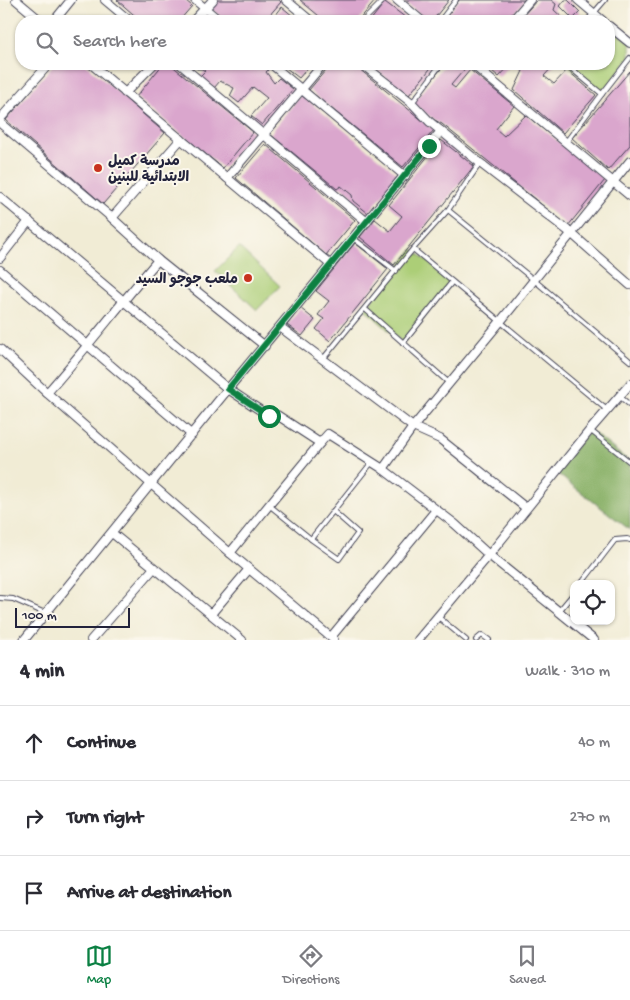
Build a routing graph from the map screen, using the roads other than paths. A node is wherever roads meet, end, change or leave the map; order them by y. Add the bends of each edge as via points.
1 (16, 0) edge
2 (71, 0) edge
3 (105, 0) edge
4 (195, 0) edge
5 (213, 0) edge
6 (286, 0) edge
7 (384, 0) edge
8 (397, 0) edge
9 (456, 0) edge
10 (530, 0) edge
11 (578, 0) edge
12 (604, 0) edge
13 (205, 9) junction
14 (593, 13) junction
15 (34, 15) edge
16 (59, 15) edge
17 (123, 15) edge
18 (200, 15) edge
19 (212, 15) edge
20 (304, 15) edge
21 (368, 15) edge
22 (415, 15) edge
23 (445, 15) edge
24 (518, 15) edge
25 (596, 15) edge
26 (615, 31) edge
27 (630, 43) edge
28 (630, 58) edge
29 (43, 70) edge
30 (98, 70) edge
31 (148, 70) edge
32 (187, 70) edge
33 (278, 70) edge
34 (318, 70) edge
35 (370, 70) edge
36 (437, 70) edge
37 (482, 70) edge
38 (573, 70) edge
39 (302, 90) junction
40 (125, 93) junction
41 (602, 94) junction
42 (412, 103) junction
43 (0, 121) edge
44 (441, 131) junction
45 (264, 135) junction
46 (181, 139) junction
47 (566, 142) junction
48 (630, 161) edge
49 (480, 163) junction
50 (405, 176) junction
51 (227, 178) junction
52 (613, 182) junction
53 (630, 196) edge
54 (0, 197) edge
55 (448, 210) junction
56 (112, 218) junction
57 (29, 221) junction
58 (367, 222) junction
59 (571, 233) junction
60 (353, 238) junction
61 (414, 249) junction
62 (0, 258) edge
63 (158, 260) junction
64 (332, 265) junction
65 (0, 270) edge
66 (396, 271) junction
67 (534, 280) junction
68 (452, 282) junction
69 (630, 285) edge
70 (124, 301) junction
71 (365, 309) junction
72 (500, 322) junction
73 (280, 327) junction
74 (403, 343) junction
75 (88, 346) junction
76 (265, 346) junction
77 (0, 349) edge
78 (323, 359) junction
79 (630, 361) edge
80 (449, 384) junction
81 (630, 384) edge
82 (228, 389) junction
83 (47, 393) junction
84 (619, 396) junction
85 (630, 405) edge
86 (607, 410) junction
87 (413, 427) junction
88 (590, 430) junction
89 (192, 435) junction
90 (320, 443) junction
91 (372, 462) junction
92 (630, 462) edge
93 (382, 470) junction
94 (152, 484) junction
95 (269, 505) junction
96 (526, 508) junction
97 (436, 510) junction
98 (334, 511) junction
99 (112, 533) junction
100 (311, 539) junction
101 (630, 540) edge
102 (230, 553) junction
103 (489, 555) junction
104 (154, 568) junction
105 (249, 569) junction
106 (584, 580) edge
107 (570, 597) edge
108 (0, 598) edge
109 (559, 612) junction
110 (46, 613) junction
111 (211, 614) junction
112 (437, 616) junction
113 (332, 638) edge
114 (24, 640) edge
115 (91, 640) edge
116 (242, 640) edge
117 (418, 640) edge
118 (466, 640) edge
119 (476, 640) edge
120 (489, 640) edge
121 (594, 640) edge

1 - 15 street
2 - 16 street
3 - 17 street
4 - 13 street
5 - 13 street
6 - 20 street
7 - 21 lane
8 - 22 street
9 - 23 lane
10 - 24 street
11 - 14 street
12 - 14 lane
13 - 18 street
13 - 19 street
14 - 25 street
26 - 27 street
28 - 41 lane
29 - 43 street
30 - 40 street
31 - 40 street
32 - 45 street
33 - 39 street
34 - 39 street
35 - 42 street
36 - 42 lane
37 - 47 street
38 - 41 lane
39 - 45 street
39 - 50 street
40 - 46 street
41 - 47 lane
42 - 44 street
43 - 56 street
44 - 49 street
44 - 50 street
45 - 51 street
45 - 58 street
46 - 51 street
46 - 56 street
47 - 52 street
48 - 52 street
49 - 55 lane
49 - 59 street
50 - 58 street
51 - 64 street
52 - 53 street
52 - 59 street
54 - 57 street
55 - 61 lane
55 - 67 lane
56 - 63 street
57 - 62 street
57 - 70 street
58 - 60 street
59 - 67 street
59 - 69 street
60 - 64 street
60 - 66 lane
61 - 66 lane
61 - 68 lane
63 - 70 street
63 - 76 street
64 - 73 street
65 - 75 street
66 - 71 lane
67 - 72 street
67 - 79 lane
68 - 72 lane
68 - 74 lane
70 - 75 street
70 - 82 street
71 - 74 lane
71 - 78 lane
72 - 80 street
72 - 86 lane
73 - 76 street
73 - 78 street
74 - 80 lane
75 - 83 street
75 - 89 street
76 - 82 street
77 - 83 street
78 - 87 street
80 - 87 street
81 - 84 street
82 - 89 street
82 - 90 street via 269,416 277,415
83 - 94 street
84 - 85 lane
84 - 86 street
86 - 88 street
87 - 93 street
87 - 96 street via 440,439
88 - 92 lane
88 - 96 street
89 - 94 street
90 - 91 street via 328,434
90 - 95 street
91 - 93 street
91 - 98 lane
93 - 97 street
94 - 99 street
94 - 102 street
95 - 100 lane
95 - 102 street
96 - 103 street
97 - 103 street
97 - 113 street
98 - 100 lane
98 - 100 lane via 358,533 339,559
99 - 104 street
99 - 110 street
101 - 106 lane via 615,540
102 - 105 street
103 - 109 street
103 - 112 street
104 - 111 street
104 - 115 street
105 - 111 street
105 - 113 street
107 - 109 lane
108 - 110 lane via 13,599
109 - 121 street
110 - 114 street
111 - 116 street
112 - 117 street
112 - 118 lane
119 - 120 lane via 482,635

